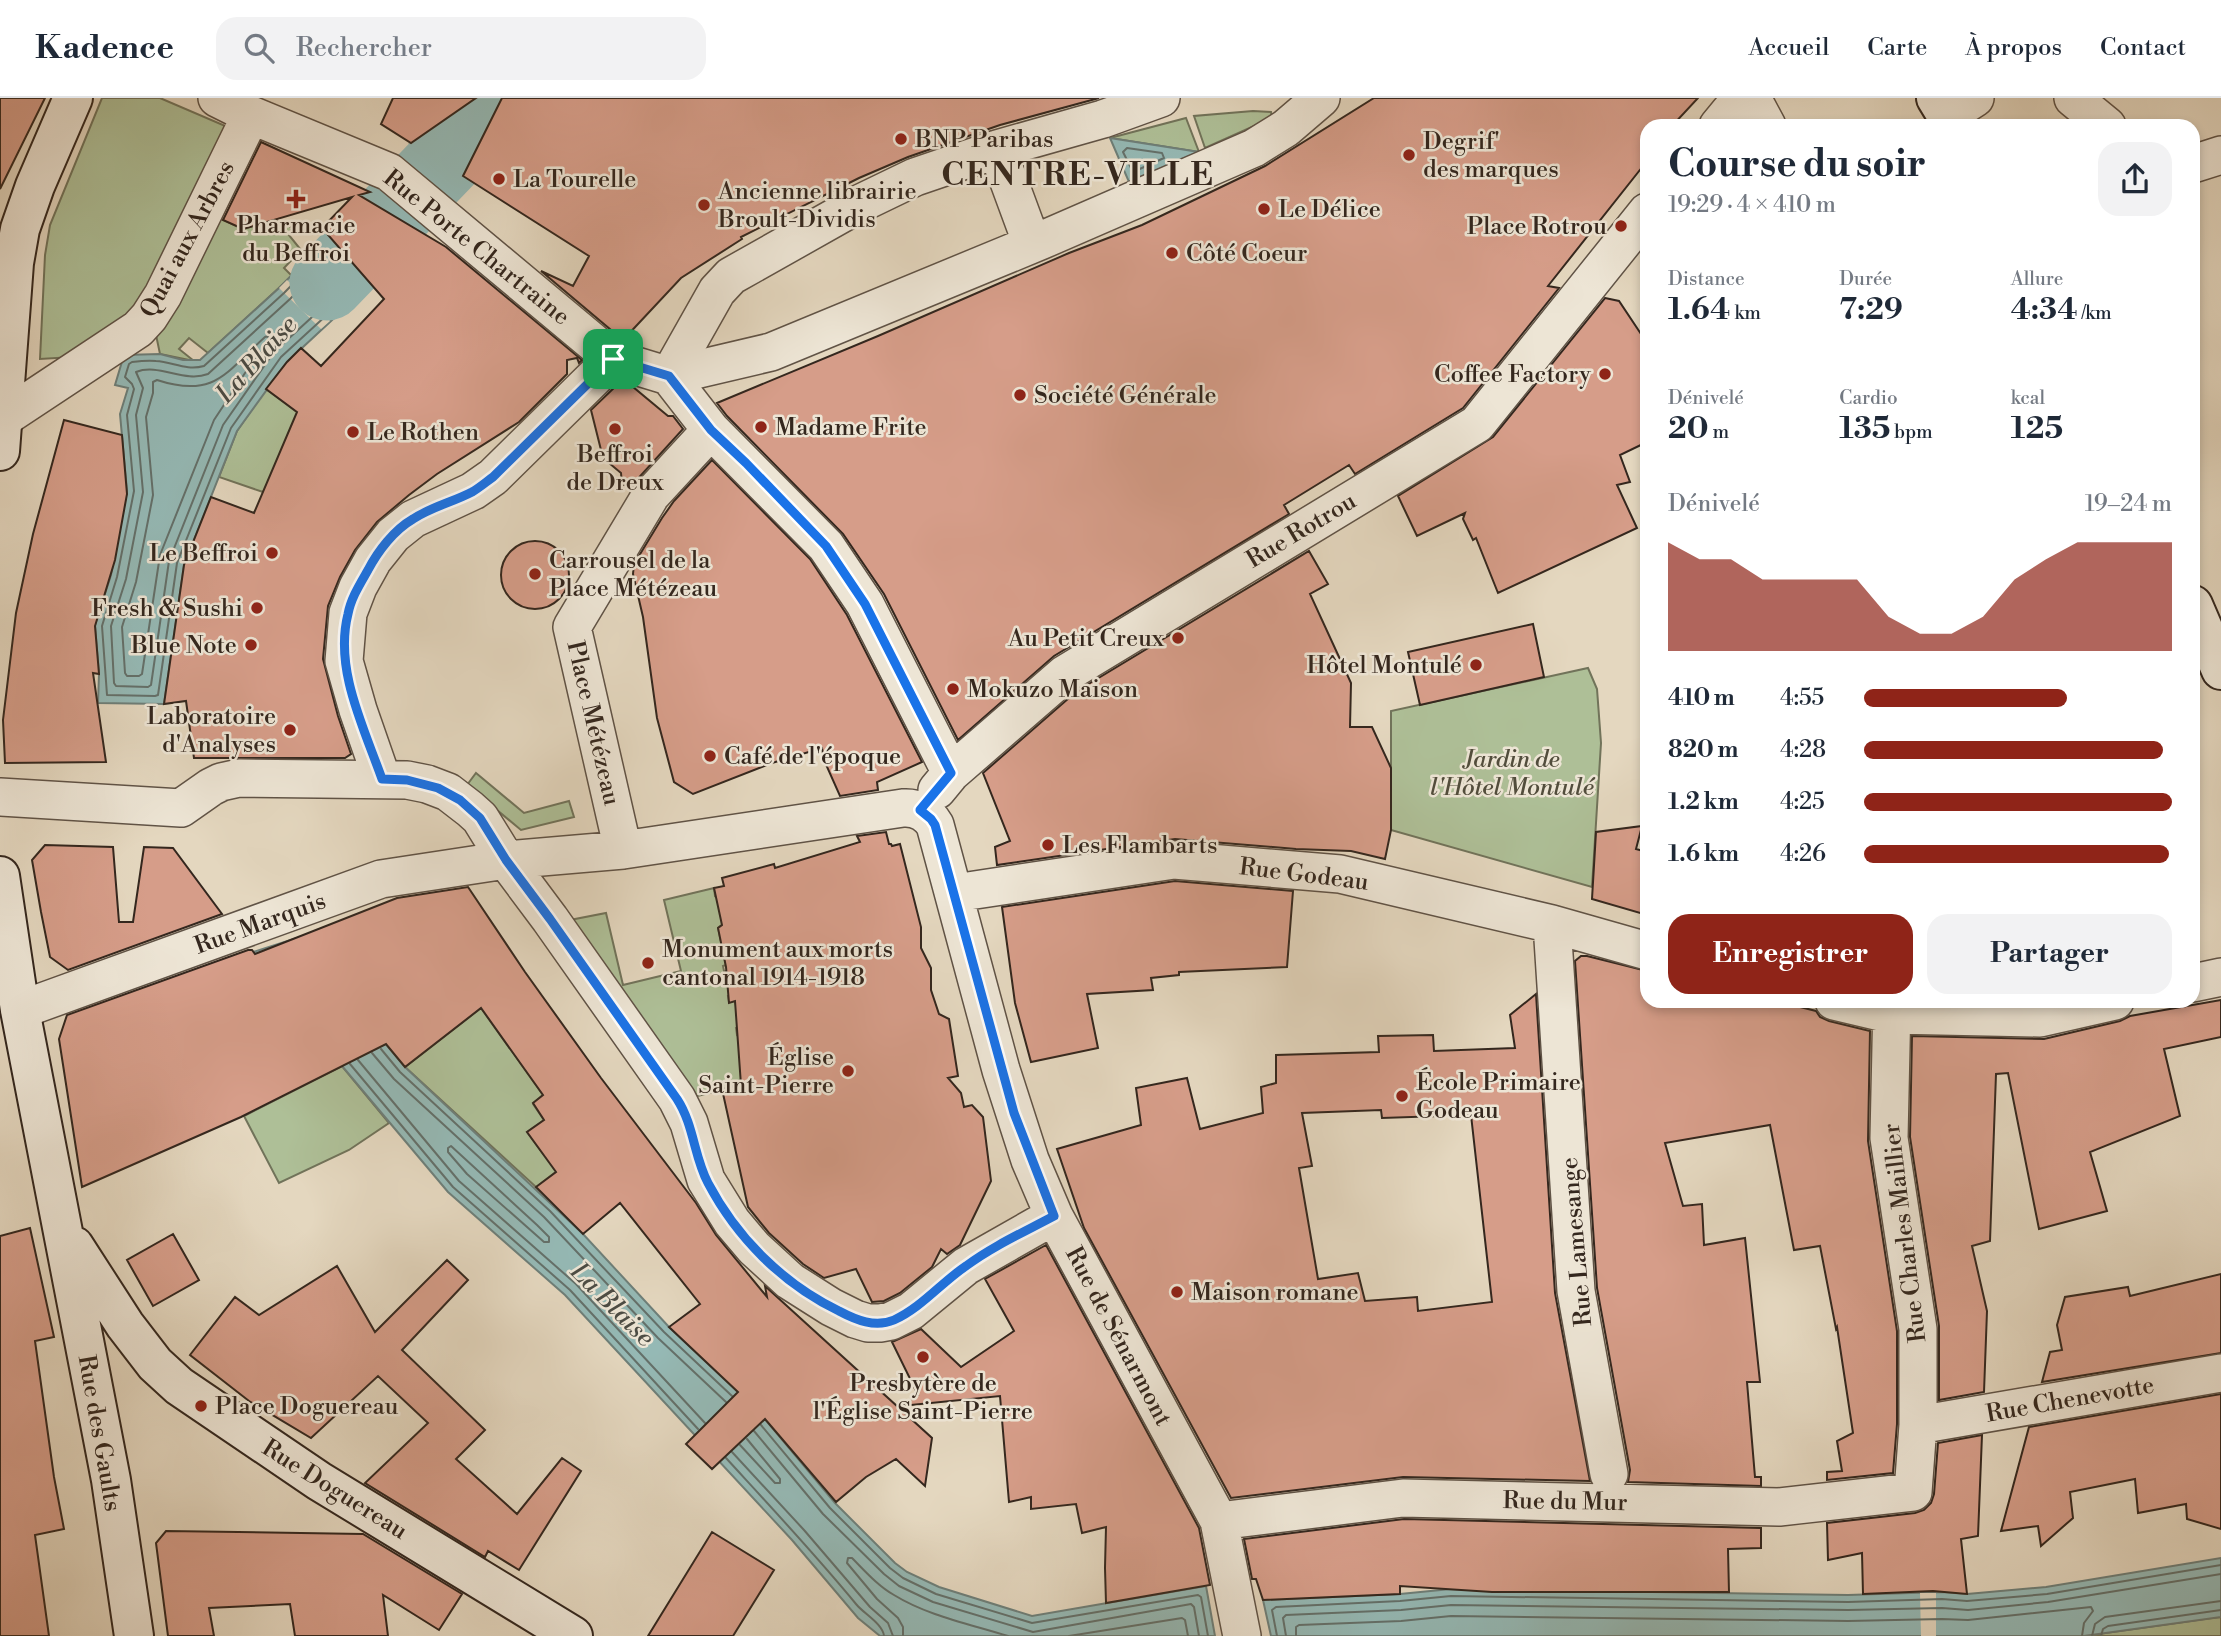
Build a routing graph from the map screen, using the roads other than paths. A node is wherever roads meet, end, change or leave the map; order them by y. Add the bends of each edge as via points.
1 (73, 98) edge
2 (217, 98) edge
3 (1160, 98) edge
4 (1321, 98) edge
5 (1741, 98) edge
6 (1752, 98) edge
7 (2073, 98) edge
8 (251, 115) junction
9 (1724, 119) edge
10 (1763, 119) edge
11 (2098, 119) edge
12 (997, 149) junction
13 (2221, 155) edge
14 (2200, 162) edge
15 (1640, 221) edge
16 (1032, 244) junction
17 (613, 359) junction
18 (669, 376) junction
19 (711, 430) junction
20 (1, 435) edge
21 (2200, 621) edge
22 (2221, 670) edge
23 (951, 773) junction
24 (382, 779) junction
25 (0, 797) edge
26 (920, 810) junction
27 (623, 850) junction
28 (506, 860) junction
29 (0, 876) edge
30 (955, 892) junction
31 (1552, 925) junction
32 (1640, 949) edge
33 (2221, 977) edge
34 (2200, 982) edge
35 (1893, 1008) edge
36 (2084, 1008) edge
37 (20, 1010) junction
38 (1054, 1216) junction
39 (63, 1230) junction
40 (2221, 1373) edge
41 (1918, 1424) junction
42 (1609, 1474) dead end
43 (1913, 1492) joint
44 (1219, 1521) junction
45 (134, 1636) edge
46 (573, 1636) edge
47 (1242, 1636) edge

1 - 20 street via 20,229
2 - 8 street, Rue Porte Chartraine
3 - 12 street
4 - 16 street via 1254,148
5 - 9 street
6 - 10 street
7 - 11 street
8 - 17 street, Rue Porte Chartraine via 389,172
8 - 20 street, Quai aux Arbres via 149,317
12 - 16 street
12 - 18 street via 915,177 731,276 717,291
13 - 14 street
15 - 23 street, Rue Rotrou via 1477,424 1065,674
16 - 18 street via 771,352
17 - 18 street
17 - 24 street via 493,477 472,492 413,519 393,535 358,587 348,613 345,661
18 - 19 street
19 - 23 street via 826,546 865,604
19 - 27 street, Place Métézeau via 651,495 572,627
21 - 22 street
23 - 26 street, Rue Rotrou
24 - 25 street via 230,779 211,786 181,808
24 - 28 street via 407,780 448,792 480,818
26 - 27 street via 903,808
26 - 30 street, Rue de Sénarmont via 935,825
27 - 28 street
28 - 37 street, Rue Marquis via 381,879
28 - 38 street via 677,1099 706,1180 732,1222 754,1248 807,1293 855,1319 891,1321 911,1311 965,1266
29 - 37 street, Rue Doguereau
30 - 31 street, Rue Godeau via 1174,860 1340,874
30 - 38 street, Rue de Sénarmont via 1014,1113
31 - 32 street, Rue Godeau
31 - 42 street, Rue Lamesange via 1576,1292
33 - 34 street
35 - 36 street via 2040,1018
35 - 41 street, Rue Charles Maillier via 1889,1138 1918,1329
37 - 39 street, Rue Doguereau
38 - 44 street, Rue de Sénarmont
39 - 45 street, Rue des Gaults via 111,1480
39 - 46 street, Rue Doguereau via 125,1325 155,1364 180,1386 319,1481
40 - 41 street, Rue Chenevotte
41 - 43 street, Rue Charles Maillier
43 - 44 street, Rue du Mur via 1779,1507 1403,1498
44 - 47 street, Rue de Sénarmont

